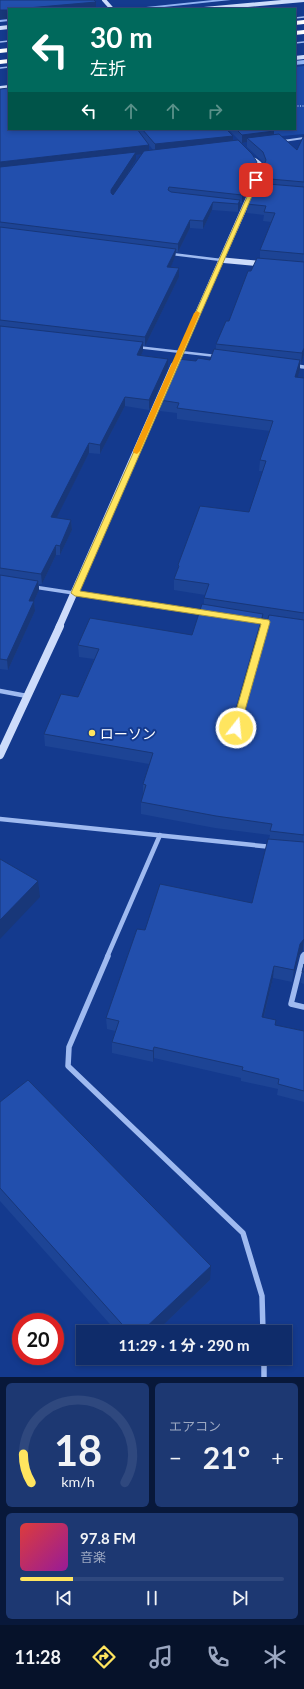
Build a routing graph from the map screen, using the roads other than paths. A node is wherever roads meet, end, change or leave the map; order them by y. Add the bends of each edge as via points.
1 (104, 0) edge
2 (304, 0) edge
3 (111, 8) edge
4 (215, 8) edge
5 (304, 138) edge
6 (279, 141) edge
7 (243, 150) edge
8 (252, 189) junction
9 (260, 190) edge
10 (238, 205) edge
11 (245, 206) junction
12 (166, 253) edge
13 (221, 260) junction
14 (274, 265) edge
15 (133, 347) edge
16 (180, 352) junction
17 (218, 357) edge
18 (288, 365) edge
19 (304, 366) edge
20 (30, 586) edge
21 (75, 593) junction
22 (212, 614) edge
23 (258, 621) edge
24 (266, 622) junction
25 (273, 623) edge
26 (0, 691) edge
27 (28, 696) junction
28 (236, 728) edge
29 (0, 755) edge
30 (0, 819) edge
31 (160, 835) junction
32 (281, 848) edge
33 (304, 954) edge
34 (304, 1007) edge
35 (263, 1325) edge
36 (264, 1365) edge
37 (264, 1377) edge

1 - 3 street
2 - 4 street
5 - 6 street
7 - 8 street via 261,170
8 - 9 street
8 - 11 street
10 - 11 street
11 - 13 street
12 - 13 street
13 - 14 street
13 - 16 street
15 - 16 street
16 - 17 street
16 - 21 street
18 - 19 street
20 - 21 street
21 - 22 street
21 - 27 street
23 - 24 street
24 - 25 street
24 - 28 lane
26 - 27 street
27 - 29 street
30 - 31 street
31 - 32 street
31 - 35 street via 70,1047 68,1066 243,1233 262,1296
33 - 34 street via 291,1004
36 - 37 street

